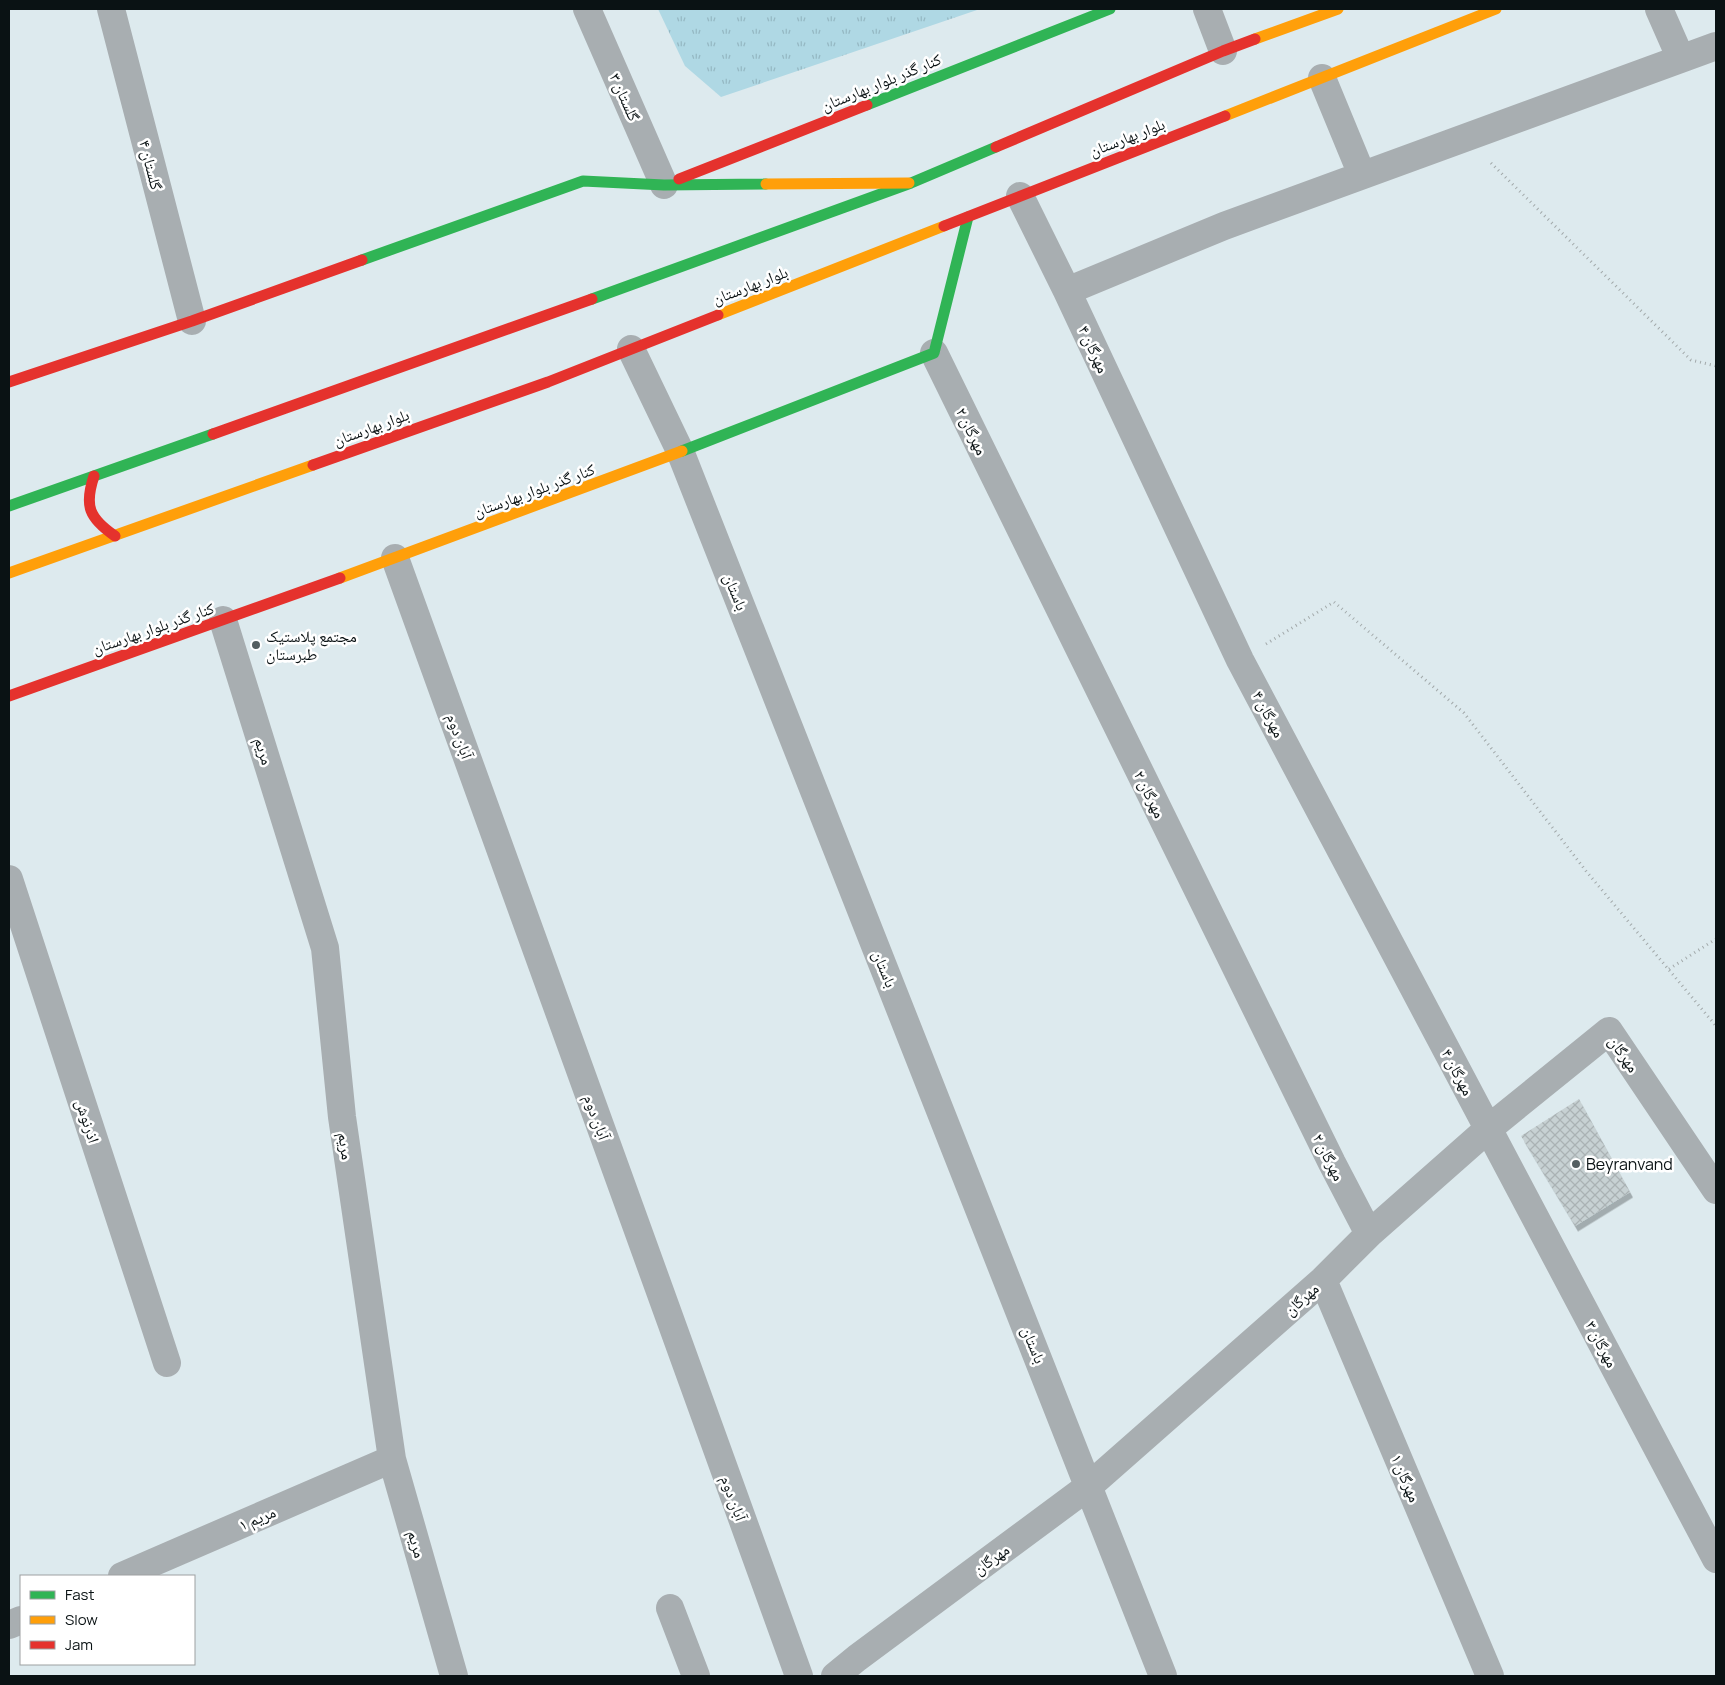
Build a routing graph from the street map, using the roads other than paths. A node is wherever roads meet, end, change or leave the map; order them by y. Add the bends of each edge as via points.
1 (111, 9) edge
2 (587, 9) edge
3 (1110, 9) edge
4 (1207, 9) edge
5 (1338, 9) edge
6 (1496, 9) edge
7 (1659, 9) edge
8 (1716, 46) edge
9 (1223, 51) junction
10 (1681, 59) junction
11 (1322, 78) junction
12 (1362, 175) junction
13 (911, 183) junction
14 (664, 185) junction
15 (1020, 196) junction
16 (968, 217) junction
17 (1067, 291) junction
18 (192, 320) junction
19 (631, 349) junction
20 (934, 353) junction
21 (9, 382) edge
22 (680, 452) junction
23 (94, 476) junction
24 (9, 506) edge
25 (115, 536) junction
26 (396, 558) junction
27 (9, 573) edge
28 (223, 620) junction
29 (9, 696) edge
30 (9, 879) edge
31 (1488, 1129) junction
32 (1716, 1190) edge
33 (1369, 1234) junction
34 (1323, 1280) junction
35 (167, 1363) dead end
36 (392, 1459) junction
37 (1090, 1486) junction
38 (1716, 1558) edge
39 (124, 1575) edge
40 (670, 1608) dead end
41 (860, 1667) edge
42 (454, 1676) edge
43 (696, 1676) edge
44 (799, 1676) edge
45 (835, 1676) edge
46 (1163, 1676) edge
47 (1490, 1676) edge

1 - 18 street, گلستان ۴
2 - 14 street, گلستان ۳
3 - 14 main road, کنار گذر بلوار بهارستان
4 - 9 street
5 - 9 main road
6 - 11 main road, بلوار بهارستان
7 - 10 street
8 - 10 street
9 - 13 main road
10 - 12 street
11 - 12 street
11 - 15 main road, بلوار بهارستان
12 - 17 street via 1224,226
13 - 14 main road, کنار گذر بلوار بهارستان
13 - 23 main road
14 - 18 main road, کنار گذر بلوار بهارستان via 583,181
15 - 16 main road, بلوار بهارستان
15 - 17 street, مهرگان ۴
16 - 19 main road, بلوار بهارستان
16 - 20 main road
17 - 31 street, مهرگان ۴ via 1240,660
18 - 21 main road, کنار گذر بلوار بهارستان
19 - 22 street, باستان
19 - 25 main road, بلوار بهارستان via 548,382
20 - 22 main road, کنار گذر بلوار بهارستان
20 - 33 street, مهرگان ۲
22 - 26 main road, کنار گذر بلوار بهارستان
22 - 37 street, باستان
23 - 24 main road
23 - 25 main road via 88,493 90,511 100,527
25 - 27 main road, بلوار بهارستان
26 - 28 main road, کنار گذر بلوار بهارستان
26 - 44 street, آبان دوم
28 - 29 main road, کنار گذر بلوار بهارستان
28 - 36 street, مریم via 325,948 342,1117
30 - 35 street, اذرنوش
31 - 32 street, مهرگان via 1609,1031
31 - 33 street, مهرگان
31 - 38 street, مهرگان ۳
33 - 34 street, مهرگان
34 - 37 street, مهرگان
34 - 47 street, مهرگان ۱
36 - 39 street, مریم ۱
36 - 42 street, مریم
37 - 41 street, مهرگان
37 - 46 street, باستان
40 - 43 street
41 - 45 street, مهرگان

